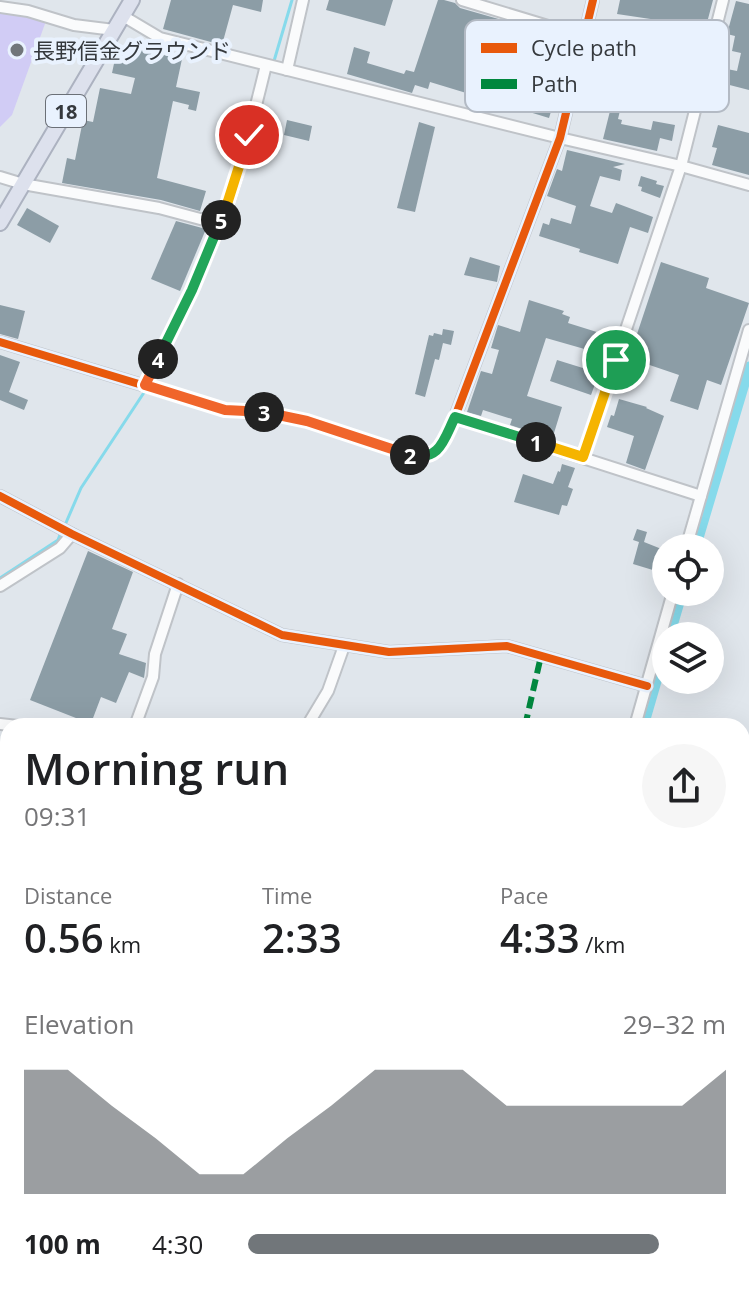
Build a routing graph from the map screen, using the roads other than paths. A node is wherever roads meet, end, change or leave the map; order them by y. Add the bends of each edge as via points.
1 (132, 0) edge
2 (303, 0) edge
3 (462, 0) edge
4 (593, 0) edge
5 (723, 0) edge
6 (0, 7) edge
7 (123, 16) junction
8 (528, 20) edge
9 (588, 20) edge
10 (718, 20) edge
11 (114, 30) junction
12 (266, 65) junction
13 (287, 70) junction
14 (566, 112) edge
15 (695, 112) edge
16 (560, 138) junction
17 (681, 166) junction
18 (0, 177) edge
19 (23, 184) junction
20 (749, 185) edge
21 (0, 223) edge
22 (219, 224) junction
23 (749, 330) edge
24 (0, 342) edge
25 (145, 385) junction
26 (455, 417) junction
27 (583, 457) junction
28 (0, 496) edge
29 (701, 496) junction
30 (72, 534) junction
31 (690, 534) edge
32 (178, 584) junction
33 (0, 586) edge
34 (669, 606) edge
35 (344, 646) junction
36 (647, 686) junction
37 (138, 718) edge
38 (312, 718) edge
39 (637, 718) edge

1 - 7 highway, 18
2 - 13 street
3 - 8 street
4 - 9 street
5 - 10 street
6 - 11 street
7 - 11 highway, 18
7 - 12 street via 160,38
11 - 19 highway, 18
12 - 13 street
12 - 22 street
13 - 16 street
14 - 16 street
15 - 17 street
16 - 17 street
16 - 26 street
17 - 20 street
17 - 27 street
18 - 19 street
19 - 21 highway, 18
19 - 22 street
22 - 25 street
23 - 29 street
24 - 25 street
25 - 26 street via 225,410 307,421 414,456 434,453
26 - 27 street
27 - 29 street
28 - 30 street
29 - 31 street
30 - 32 street
30 - 33 street via 60,548
32 - 35 street via 282,635
32 - 37 street
34 - 36 street
35 - 36 street via 389,652 507,646
35 - 38 street
36 - 39 street

